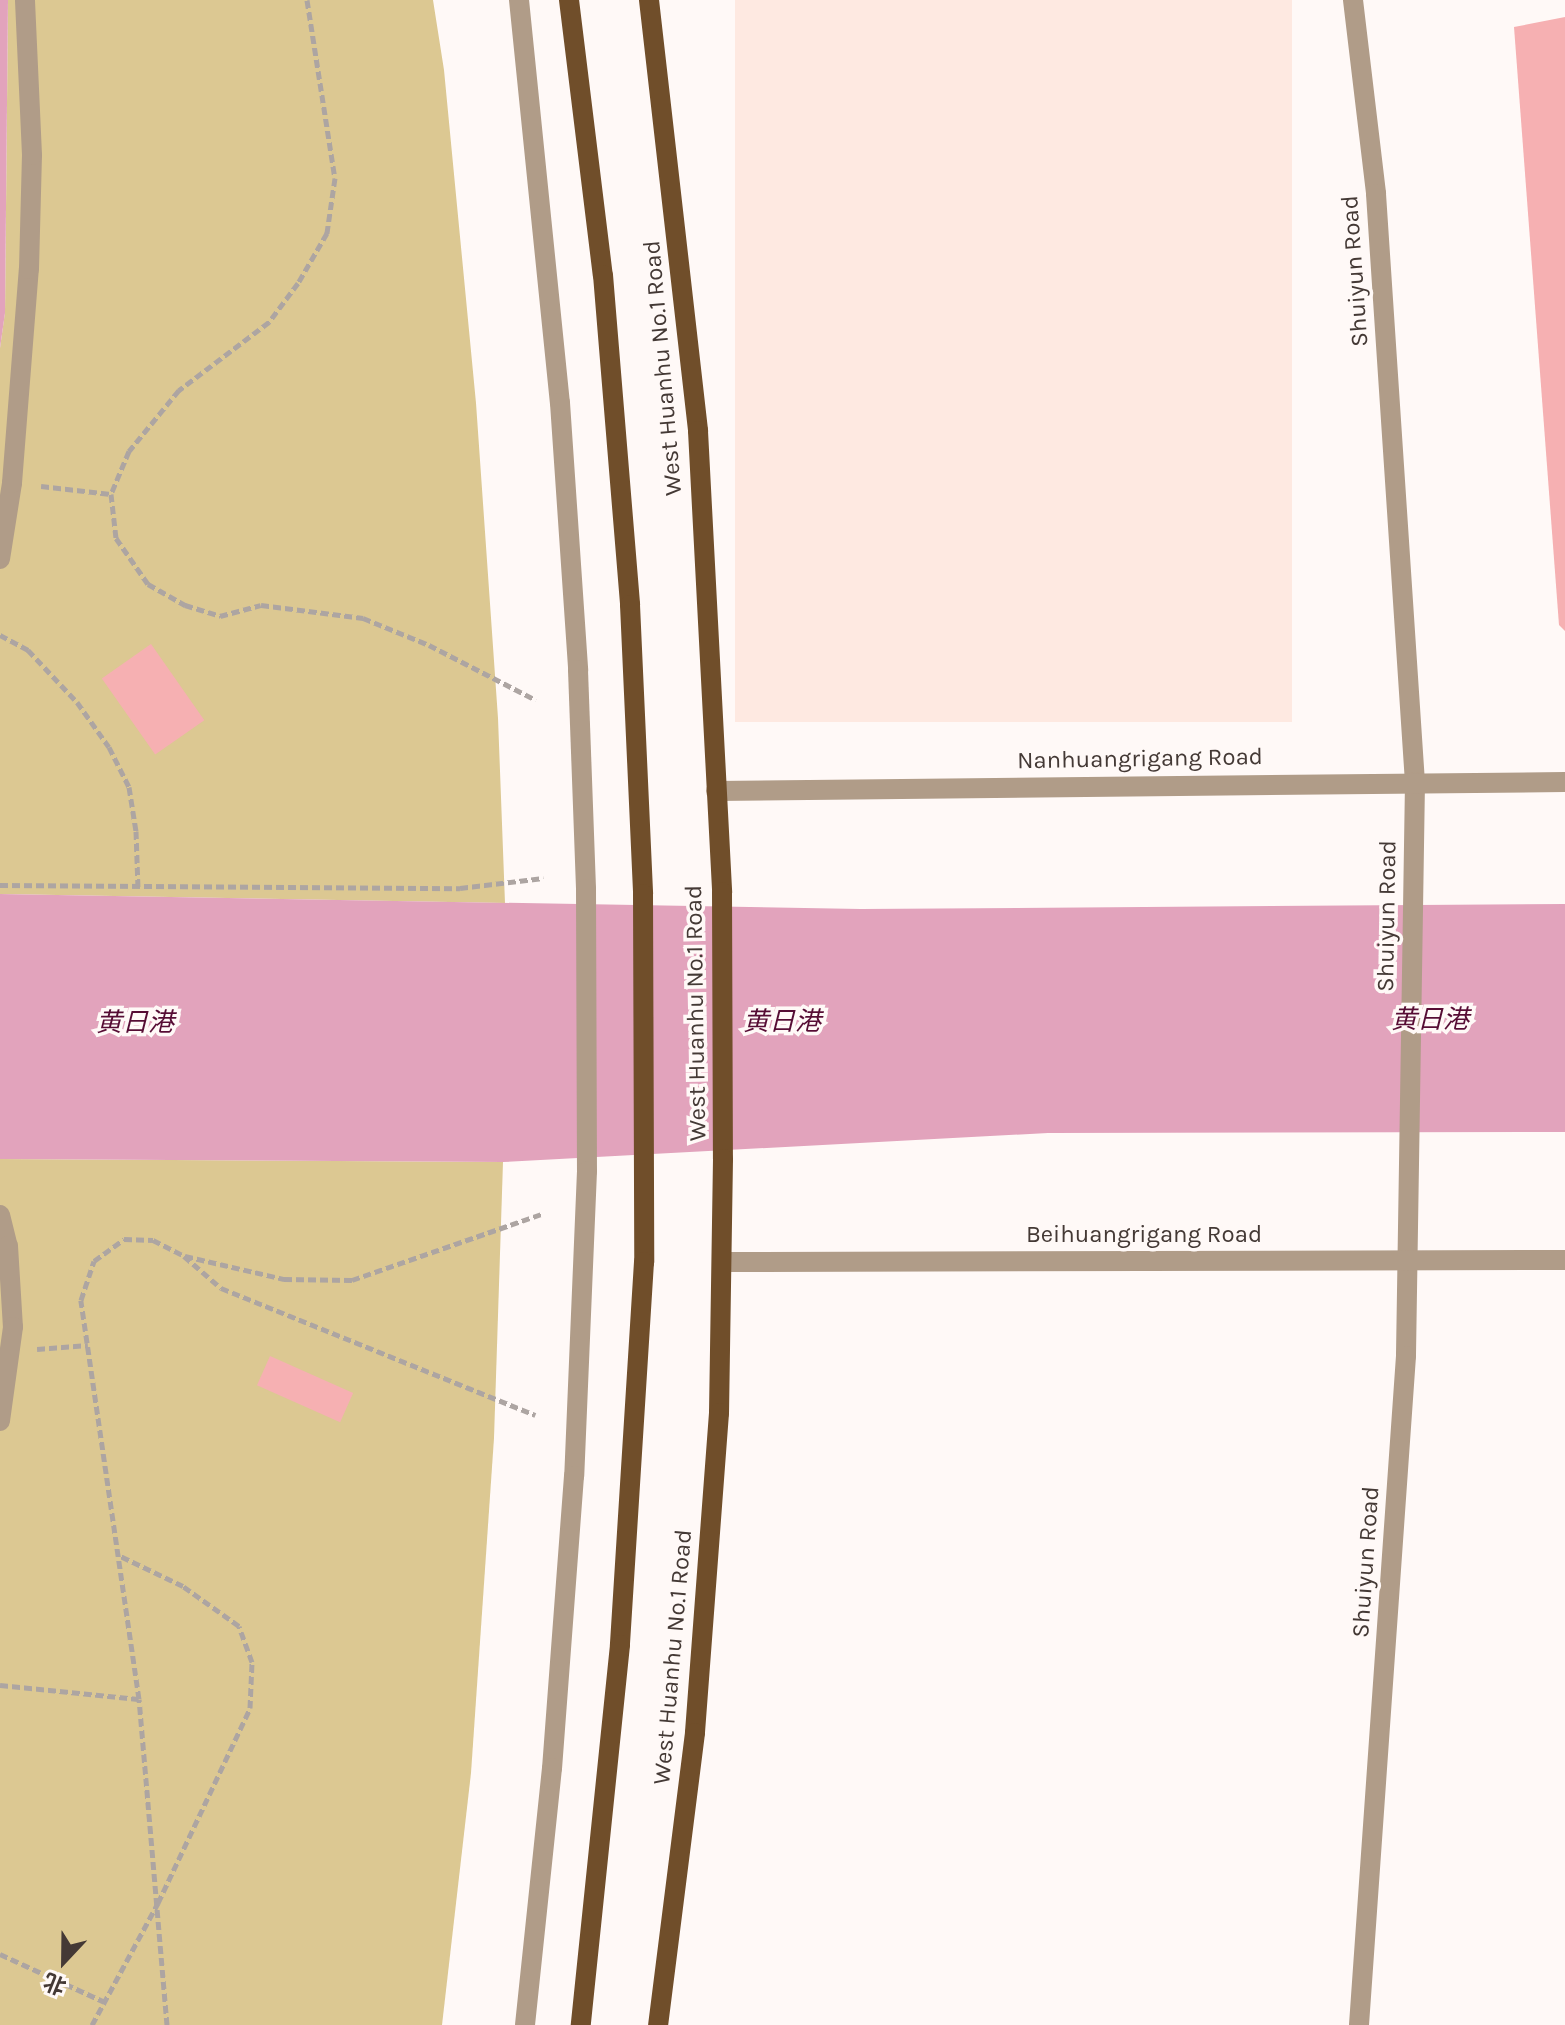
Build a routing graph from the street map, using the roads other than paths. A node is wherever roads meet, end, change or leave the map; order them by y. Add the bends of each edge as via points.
1 (25, 0) edge
2 (519, 0) edge
3 (569, 0) edge
4 (649, 0) edge
5 (1353, 0) edge
6 (0, 559) edge
7 (1415, 782) junction
8 (1565, 782) edge
9 (716, 791) junction
10 (0, 1215) edge
11 (1408, 1260) junction
12 (1565, 1260) edge
13 (722, 1262) junction
14 (0, 1421) edge
15 (525, 2025) edge
16 (581, 2025) edge
17 (658, 2025) edge
18 (1359, 2025) edge

1 - 6 street via 31,198 12,483
2 - 15 street via 560,403 578,670 586,889 587,1171 574,1476 552,1768
3 - 16 main road via 605,291 630,605 643,894 644,1262 620,1645
4 - 9 main road, West Huanhu No.1 Road via 698,431
5 - 7 street, Shuiyun Road via 1376,194
7 - 8 street, Nanhuangrigang Road
7 - 9 street, Nanhuangrigang Road
7 - 11 street, Shuiyun Road
9 - 13 main road, West Huanhu No.1 Road via 722,892
10 - 14 street via 8,1246 13,1327
11 - 12 street, Beihuangrigang Road
11 - 13 street, Beihuangrigang Road
11 - 18 street, Shuiyun Road via 1406,1356
13 - 17 main road, West Huanhu No.1 Road via 719,1413 695,1733

